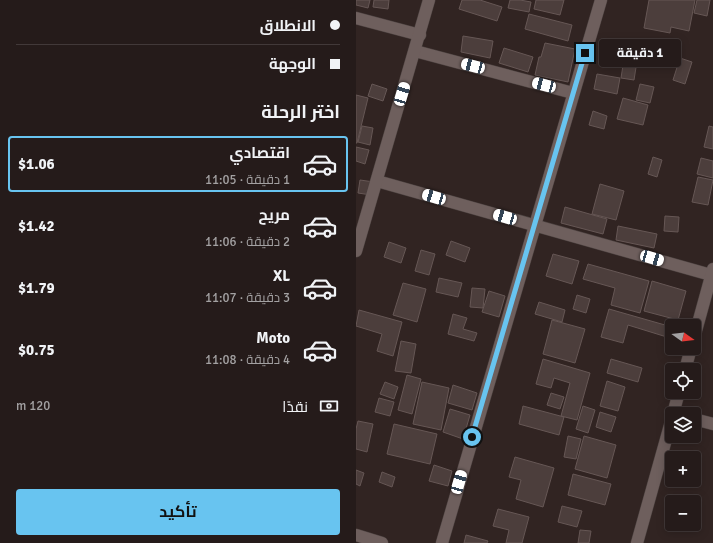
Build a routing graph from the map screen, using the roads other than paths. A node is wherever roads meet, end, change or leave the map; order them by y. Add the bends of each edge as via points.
1 (429, 0) edge
2 (601, 0) edge
3 (356, 18) edge
4 (420, 35) junction
5 (415, 51) junction
6 (573, 93) junction
7 (377, 181) junction
8 (534, 225) junction
9 (356, 251) edge
10 (712, 272) edge
11 (699, 319) edge
12 (701, 421) edge
13 (713, 424) edge
14 (665, 443) edge
15 (356, 536) edge
16 (382, 543) edge
17 (442, 543) edge
18 (637, 543) edge

1 - 4 street
2 - 6 street
3 - 4 street
4 - 5 street
5 - 6 street
5 - 7 street
6 - 8 street
7 - 8 street
7 - 9 street
8 - 10 street
8 - 17 street
10 - 11 street
12 - 13 street
14 - 18 street
15 - 16 street

